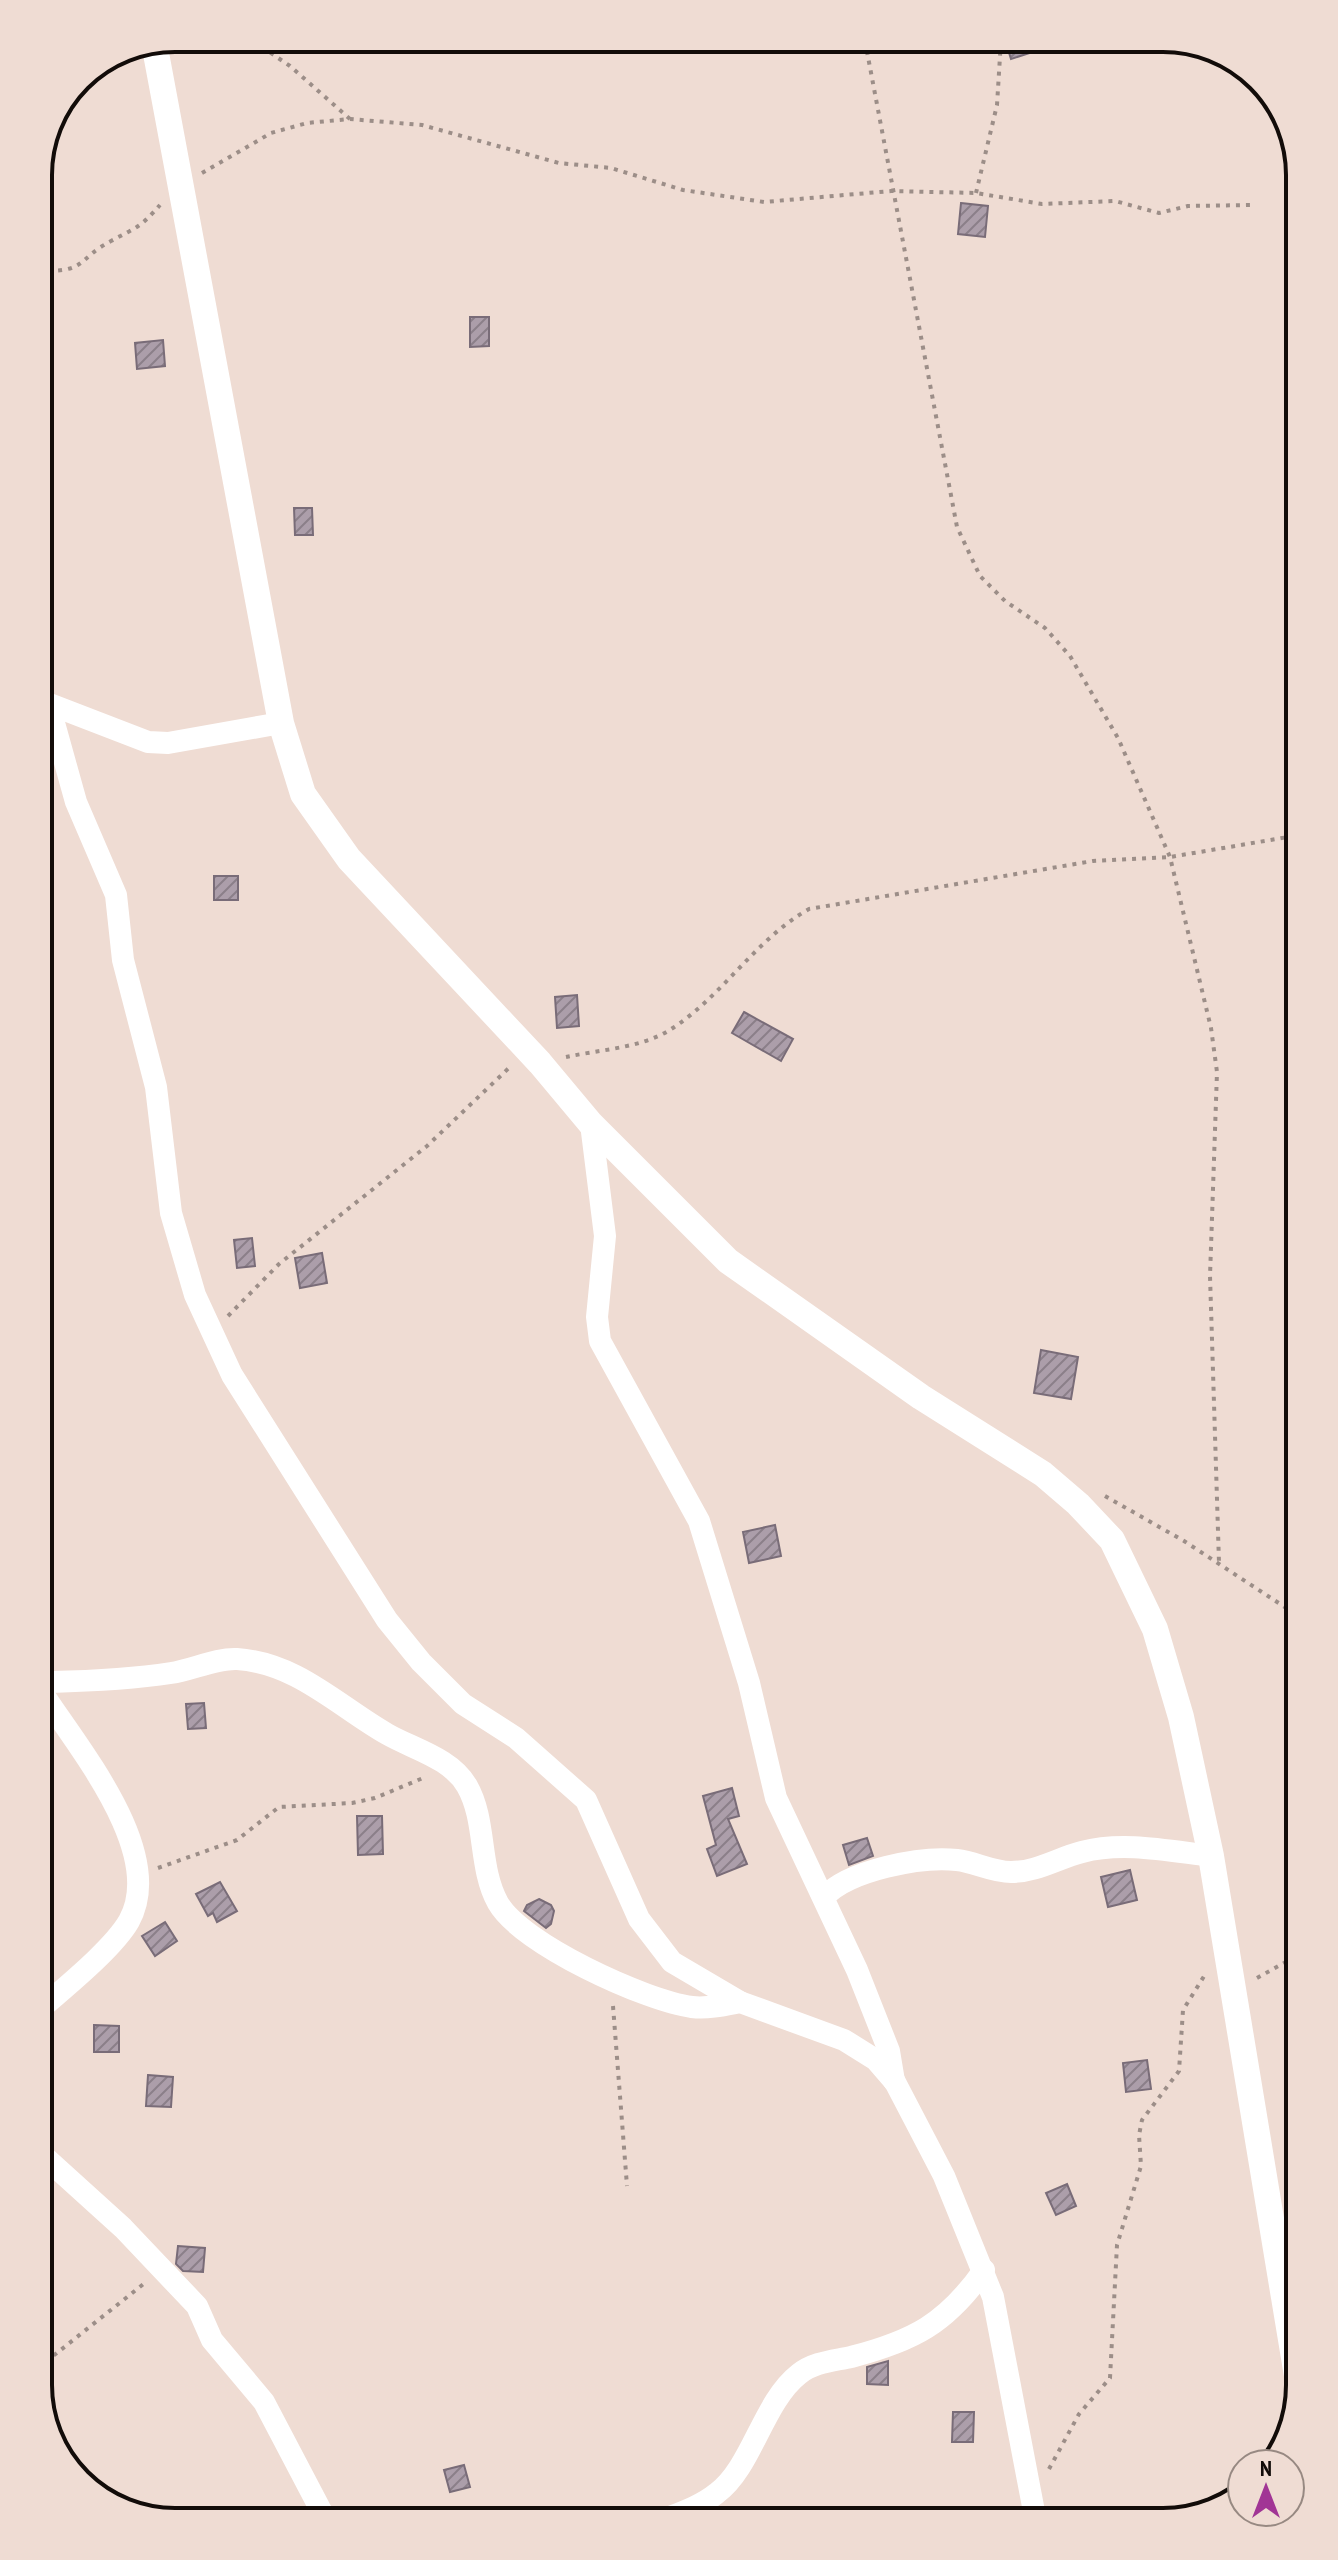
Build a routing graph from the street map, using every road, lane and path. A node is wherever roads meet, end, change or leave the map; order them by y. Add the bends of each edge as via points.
1 (269, 52) edge
2 (867, 52) edge
3 (1000, 52) edge
4 (156, 54) edge
5 (350, 119) junction
6 (181, 190) junction
7 (891, 191) junction
8 (976, 193) junction
9 (1250, 205) dead end
10 (52, 271) edge
11 (52, 705) edge
12 (281, 723) junction
13 (52, 727) edge
14 (1286, 837) edge
15 (1170, 857) junction
16 (535, 1056) junction
17 (591, 1124) junction
18 (211, 1334) junction
19 (1097, 1492) dead end
20 (1219, 1563) junction
21 (1286, 1608) edge
22 (52, 1682) edge
23 (52, 1709) edge
24 (448, 1767) junction
25 (1211, 1856) junction
26 (137, 1875) junction
27 (824, 1897) junction
28 (1224, 1949) junction
29 (1286, 1962) edge
30 (610, 1979) junction
31 (1231, 1993) junction
32 (52, 1997) edge
33 (740, 2002) junction
34 (895, 2082) junction
35 (52, 2164) edge
36 (627, 2186) dead end
37 (163, 2267) junction
38 (984, 2270) junction
39 (1286, 2312) edge
40 (52, 2357) edge
41 (1031, 2498) junction
42 (320, 2508) edge
43 (686, 2508) edge
44 (1033, 2508) edge

1 - 5 path
2 - 7 path
3 - 8 path via 997,105
4 - 6 street
5 - 6 path via 271,133 214,163
5 - 7 path via 422,125 559,163 611,168 723,198 764,202
6 - 10 path via 138,230 112,240 83,265
6 - 12 street
7 - 8 path
7 - 15 path via 957,527 980,576 1045,628 1070,656 1118,738
8 - 9 path via 1042,204 1115,201 1159,213 1188,206
11 - 12 street via 148,742
12 - 16 street via 303,794 349,859
13 - 18 street via 76,802 116,895 123,960 156,1087 171,1213
14 - 15 path
15 - 16 path via 1093,861 809,909 786,922 701,1007 666,1033
15 - 20 path via 1217,1072 1210,1276
16 - 17 street
16 - 18 path via 279,1264
17 - 25 street via 728,1261 921,1397 1043,1474 1112,1540 1155,1629 1181,1717
17 - 27 street via 605,1236 597,1317 600,1341 699,1521 749,1683 776,1798
18 - 33 street via 396,1630 463,1704 516,1738 586,1800 639,1919 672,1962
19 - 20 path
20 - 21 path
22 - 24 street via 133,1677 235,1659 290,1673 330,1693 386,1734
23 - 26 street via 97,1770 122,1817
24 - 26 path via 375,1798 279,1807 237,1840
24 - 30 street via 466,1784 475,1805 498,1903 512,1921
25 - 27 street via 1112,1847 1012,1872 937,1860 855,1876
25 - 28 street
26 - 32 street via 139,1899 128,1923
27 - 34 street via 889,2051
28 - 31 street
28 - 41 path via 1183,2010 1179,2071 1142,2120 1141,2166 1117,2245 1110,2378 1079,2414
29 - 31 path
30 - 33 street via 692,2007
30 - 36 path
31 - 39 street
33 - 34 street via 844,2040 876,2060
34 - 38 street via 944,2176
35 - 37 street
37 - 40 path
37 - 42 street via 197,2306 212,2340 264,2402
38 - 41 street via 1008,2364
38 - 43 street via 953,2309 924,2332 801,2372 784,2388 719,2492
41 - 44 street

